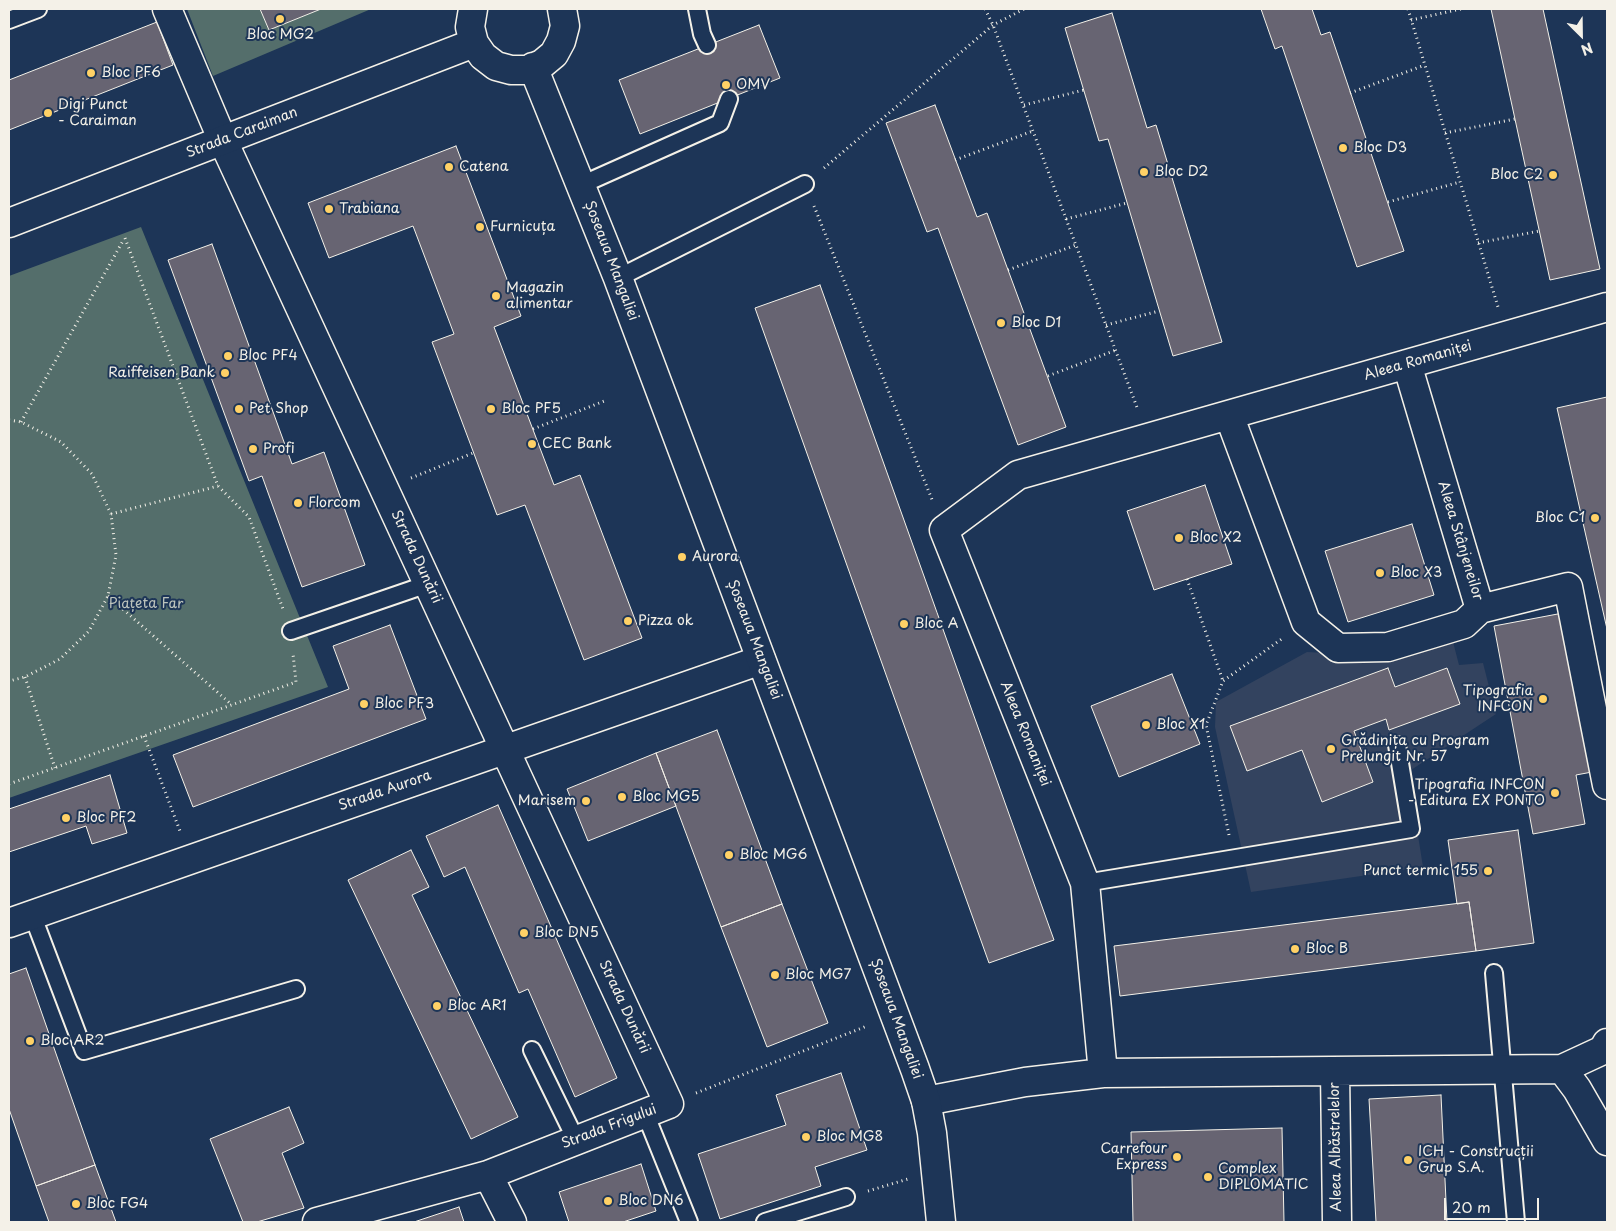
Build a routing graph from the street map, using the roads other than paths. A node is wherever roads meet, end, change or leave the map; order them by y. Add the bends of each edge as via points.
1 (38, 9) edge
2 (167, 9) edge
3 (473, 9) edge
4 (562, 9) edge
5 (698, 9) edge
6 (9, 20) edge
7 (474, 43) junction
8 (707, 45) dead end
9 (533, 67) junction
10 (729, 99) dead end
11 (223, 141) junction
12 (805, 184) road end
13 (581, 185) junction
14 (9, 223) edge
15 (618, 278) junction
16 (1607, 307) edge
17 (1407, 364) junction
18 (1229, 415) junction
19 (428, 584) junction
20 (1480, 609) junction
21 (291, 631) road end
22 (761, 660) junction
23 (1397, 745) dead end
24 (505, 749) junction
25 (1607, 785) edge
26 (1084, 883) junction
27 (21, 919) edge
28 (1494, 972) dead end
29 (296, 990) dead end
30 (1607, 1043) edge
31 (532, 1050) dead end
32 (1502, 1069) junction
33 (1562, 1069) junction
34 (1335, 1071) junction
35 (1103, 1073) junction
36 (926, 1102) junction
37 (657, 1109) junction
38 (576, 1140) junction
39 (1607, 1141) edge
40 (488, 1175) junction
41 (846, 1197) road end
42 (317, 1222) edge
43 (512, 1222) edge
44 (689, 1222) edge
45 (765, 1222) edge
46 (941, 1222) edge
47 (1337, 1222) edge
48 (1516, 1222) edge

1 - 6 lane
2 - 11 street, Strada Dunării
3 - 7 street via 470,27
4 - 9 street via 565,26 561,41 554,54
5 - 8 lane
7 - 9 street via 496,66 511,70
7 - 11 street, Strada Caraiman
9 - 13 street, Șoseaua Mangaliei
10 - 13 lane via 720,123
11 - 14 street, Strada Caraiman
11 - 19 street, Strada Dunării
12 - 15 lane
13 - 15 street, Șoseaua Mangaliei
15 - 22 street, Șoseaua Mangaliei
16 - 17 street, Aleea Romaniței
17 - 18 street, Aleea Romaniței
17 - 20 street, Aleea Stânjeneilor
18 - 20 street via 1306,622 1338,648 1388,647 1464,624
18 - 26 street, Aleea Romaniței via 1018,475 944,530
19 - 21 lane
19 - 24 street, Strada Dunării
20 - 25 street, Aleea Stânjeneilor via 1568,587
22 - 24 street, Strada Aurora
22 - 36 street, Șoseaua Mangaliei
23 - 26 lane via 1411,829
24 - 27 street, Strada Aurora
24 - 37 street, Strada Dunării
26 - 35 street, Aleea Romaniței
27 - 29 lane via 84,1051
28 - 32 lane
30 - 33 street via 1603,1050
31 - 38 lane
32 - 33 street
32 - 34 street
32 - 48 lane
33 - 39 street
34 - 35 street
34 - 47 street, Aleea Albăstrelelor
35 - 36 street via 1025,1082
36 - 46 street, Șoseaua Mangaliei
37 - 38 street, Strada Frigului
37 - 44 lane
38 - 40 street, Strada Frigului
40 - 42 street, Strada Frigului
40 - 43 street
41 - 45 lane

